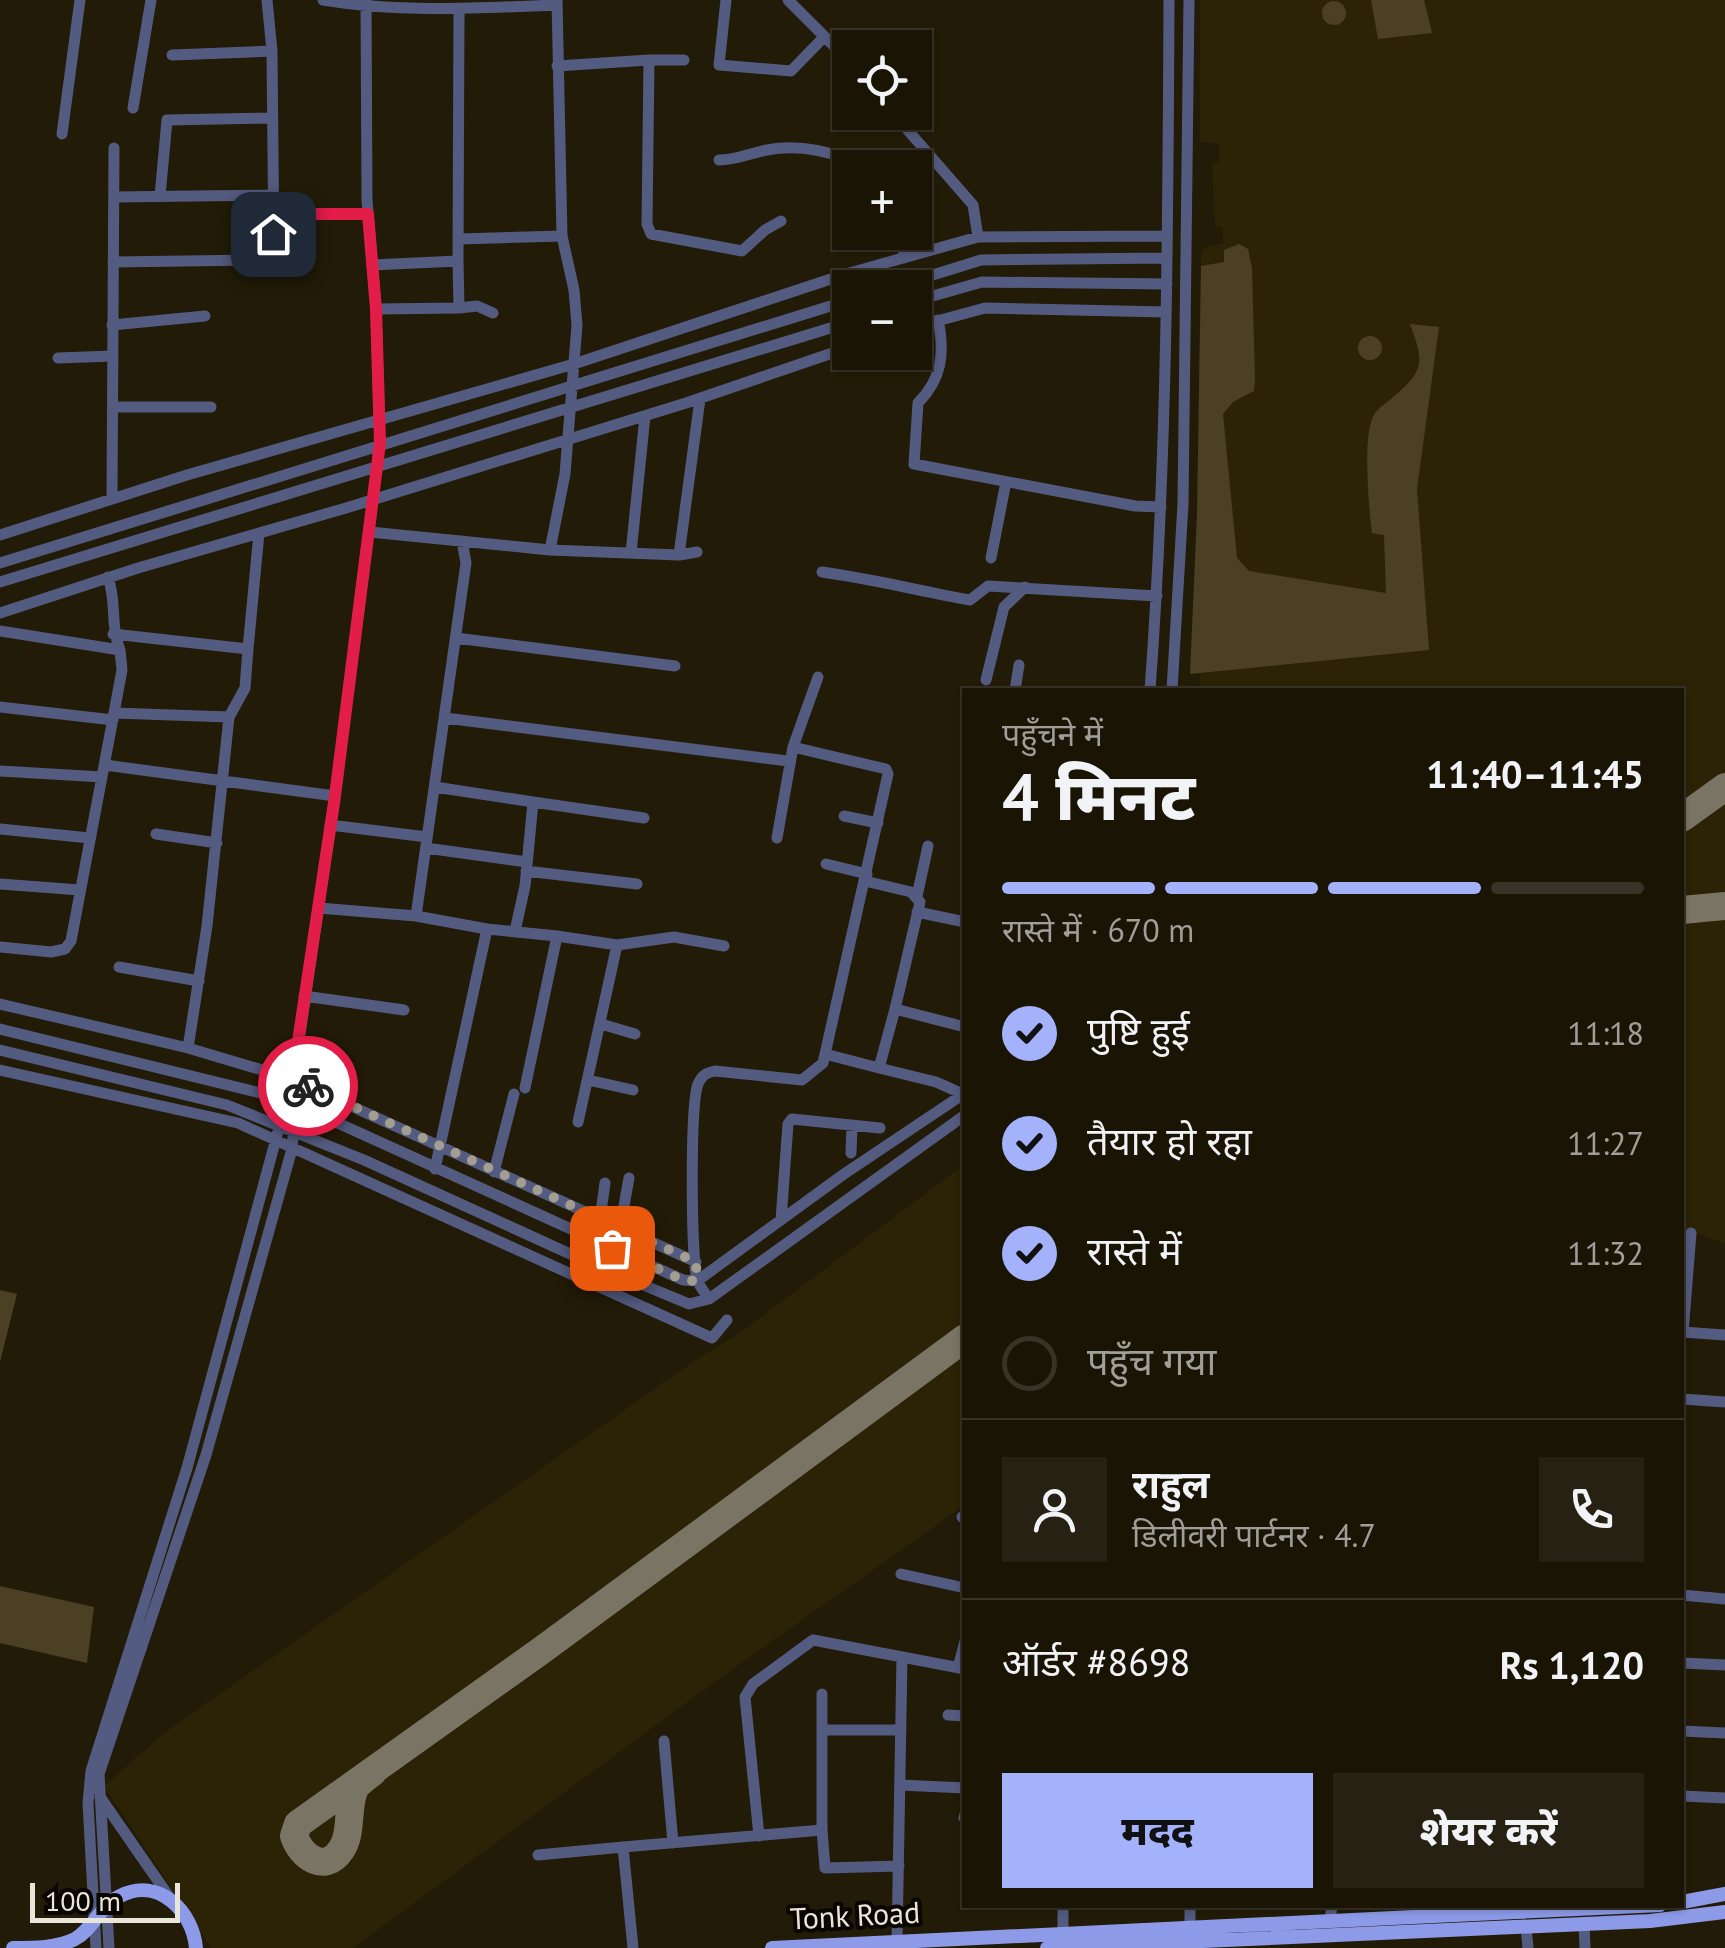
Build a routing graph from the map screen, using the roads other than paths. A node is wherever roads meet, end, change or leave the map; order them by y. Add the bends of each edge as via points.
1 (80, 0) edge
2 (151, 0) edge
3 (267, 0) edge
4 (323, 0) edge
5 (726, 0) edge
6 (788, 0) edge
7 (1168, 0) edge
8 (1189, 0) edge
9 (556, 3) edge
10 (366, 4) edge
11 (459, 9) junction
12 (824, 36) junction
13 (832, 46) edge
14 (272, 50) junction
15 (172, 55) dead end
16 (649, 60) junction
17 (684, 60) dead end
18 (557, 66) junction
19 (133, 108) dead end
20 (272, 118) junction
21 (908, 130) edge
22 (62, 134) dead end
23 (114, 148) dead end
24 (832, 157) edge
25 (719, 160) dead end
26 (272, 195) junction
27 (160, 196) junction
28 (114, 197) junction
29 (272, 214) junction
30 (368, 214) junction
31 (782, 221) dead end
32 (562, 236) junction
33 (1167, 236) junction
34 (978, 237) junction
35 (459, 239) junction
36 (903, 250) edge
37 (904, 258) junction
38 (112, 262) junction
39 (458, 262) junction
40 (372, 266) junction
41 (1167, 270) junction
42 (1187, 275) junction
43 (932, 276) edge
44 (932, 296) edge
45 (832, 306) edge
46 (458, 308) junction
47 (376, 309) junction
48 (1166, 312) junction
49 (493, 313) dead end
50 (205, 316) dead end
51 (938, 320) junction
52 (932, 322) edge
53 (112, 325) junction
54 (832, 328) edge
55 (832, 353) edge
56 (112, 356) junction
57 (58, 358) dead end
58 (574, 364) junction
59 (574, 386) junction
60 (700, 399) junction
61 (211, 406) dead end
62 (113, 408) junction
63 (572, 409) junction
64 (645, 416) junction
65 (382, 419) junction
66 (568, 439) junction
67 (380, 443) junction
68 (377, 469) junction
69 (1006, 482) junction
70 (374, 497) junction
71 (112, 499) junction
72 (1161, 507) junction
73 (370, 532) junction
74 (259, 533) junction
75 (0, 535) edge
76 (462, 542) junction
77 (550, 550) junction
78 (697, 552) dead end
79 (631, 553) junction
80 (679, 555) junction
81 (990, 558) dead end
82 (0, 563) edge
83 (822, 572) dead end
84 (108, 577) junction
85 (0, 582) edge
86 (1025, 587) junction
87 (1157, 600) junction
88 (1177, 604) junction
89 (0, 613) edge
90 (0, 632) edge
91 (113, 634) junction
92 (456, 638) junction
93 (248, 649) junction
94 (120, 650) junction
95 (676, 666) dead end
96 (1019, 666) dead end
97 (818, 676) dead end
98 (986, 680) dead end
99 (1014, 688) edge
100 (1150, 688) edge
101 (1172, 688) edge
102 (0, 707) edge
103 (113, 716) junction
104 (230, 717) junction
105 (445, 718) junction
106 (793, 747) junction
107 (788, 762) junction
108 (0, 770) edge
109 (103, 771) junction
110 (224, 781) junction
111 (434, 788) junction
112 (335, 796) junction
113 (532, 802) junction
114 (844, 816) dead end
115 (644, 818) dead end
116 (878, 823) junction
117 (330, 824) junction
118 (0, 830) edge
119 (156, 834) dead end
120 (90, 838) junction
121 (777, 838) dead end
122 (427, 842) junction
123 (217, 843) junction
124 (928, 846) dead end
125 (826, 864) dead end
126 (527, 866) junction
127 (866, 878) junction
128 (0, 884) edge
129 (637, 884) dead end
130 (80, 890) junction
131 (917, 896) junction
132 (319, 908) junction
133 (918, 912) junction
134 (416, 916) junction
135 (962, 921) edge
136 (487, 930) junction
137 (515, 931) junction
138 (557, 936) junction
139 (617, 946) junction
140 (724, 946) dead end
141 (0, 947) edge
142 (118, 968) dead end
143 (199, 980) junction
144 (304, 996) junction
145 (0, 1004) edge
146 (895, 1009) junction
147 (404, 1010) dead end
148 (601, 1024) junction
149 (962, 1026) edge
150 (0, 1029) edge
151 (635, 1034) dead end
152 (188, 1048) junction
153 (0, 1050) edge
154 (824, 1054) junction
155 (879, 1068) junction
156 (0, 1070) edge
157 (294, 1076) junction
158 (588, 1080) junction
159 (633, 1090) dead end
160 (962, 1093) edge
161 (962, 1095) edge
162 (290, 1101) junction
163 (962, 1117) edge
164 (578, 1122) dead end
165 (280, 1124) junction
166 (852, 1124) junction
167 (880, 1128) dead end
168 (294, 1130) junction
169 (275, 1141) junction
170 (439, 1148) junction
171 (292, 1149) junction
172 (850, 1153) dead end
173 (435, 1169) junction
174 (494, 1172) junction
175 (630, 1178) dead end
176 (605, 1182) dead end
177 (600, 1219) junction
178 (782, 1220) junction
179 (620, 1228) junction
180 (1691, 1233) dead end
181 (696, 1262) junction
182 (697, 1281) junction
183 (709, 1299) junction
184 (728, 1320) dead end
185 (1684, 1320) edge
186 (1684, 1332) edge
187 (1725, 1335) edge
188 (1684, 1399) edge
189 (1725, 1402) edge
190 (902, 1574) dead end
191 (962, 1587) edge
192 (1684, 1595) edge
193 (1725, 1599) edge
194 (902, 1657) junction
195 (1684, 1663) edge
196 (1725, 1666) edge
197 (961, 1669) edge
198 (822, 1694) dead end
199 (948, 1715) dead end
200 (962, 1716) edge
201 (822, 1730) junction
202 (901, 1730) junction
203 (1684, 1731) edge
204 (1725, 1733) edge
205 (664, 1741) dead end
206 (900, 1785) junction
207 (962, 1788) edge
208 (98, 1793) junction
209 (1684, 1796) edge
210 (1725, 1798) edge
211 (822, 1830) junction
212 (759, 1836) junction
213 (673, 1843) junction
214 (623, 1847) junction
215 (538, 1855) dead end
216 (898, 1866) junction
217 (1725, 1894) edge
218 (1684, 1902) edge
219 (1063, 1908) edge
220 (1190, 1908) edge
221 (1519, 1908) edge
222 (1331, 1912) edge
223 (1725, 1912) edge
224 (1584, 1924) junction
225 (1190, 1926) junction
226 (1526, 1927) junction
227 (1064, 1932) junction
228 (1212, 1938) edge
229 (897, 1940) junction
230 (14, 1948) edge
231 (96, 1948) edge
232 (109, 1948) edge
233 (196, 1948) edge
234 (204, 1948) edge
235 (633, 1948) edge
236 (772, 1948) edge
237 (1047, 1948) edge
238 (1528, 1948) edge
239 (1585, 1948) edge

1 - 22 street
2 - 19 street
3 - 14 street
4 - 10 street
5 - 12 street via 719,65 791,71
6 - 12 street
7 - 33 street
8 - 42 street
9 - 11 street
9 - 18 street
10 - 11 street
10 - 30 street
11 - 35 street
12 - 13 street
14 - 15 street
14 - 20 street
16 - 17 street
16 - 18 street
16 - 31 street via 651,234 742,251
18 - 32 street
20 - 26 street
20 - 27 street via 167,120
21 - 34 street via 973,206
23 - 28 street
24 - 25 street via 805,147
26 - 27 street
26 - 29 street
27 - 28 street
28 - 38 street
29 - 30 street
29 - 38 street via 274,254 262,260
30 - 40 street
32 - 35 street
32 - 58 street via 574,290
33 - 34 street
33 - 41 street
34 - 37 street
35 - 39 street
36 - 37 street
37 - 58 street
38 - 53 street
39 - 40 street
39 - 46 street
40 - 47 street
41 - 42 street
41 - 43 street via 982,260
41 - 44 street via 982,282
41 - 48 street
42 - 88 street
45 - 59 street
46 - 47 street
46 - 49 street
47 - 65 street
48 - 51 street via 984,308
48 - 72 street
50 - 53 street
51 - 52 street
51 - 69 street via 944,350 932,389 918,404 914,464
53 - 56 street
54 - 63 street
55 - 60 street
56 - 57 street
56 - 62 street
58 - 59 street
58 - 65 street
59 - 63 street
59 - 67 street
60 - 64 street
60 - 80 street
61 - 62 street
62 - 71 street
63 - 66 street
63 - 68 street
64 - 66 street
64 - 79 street
65 - 67 street
65 - 71 street
66 - 70 street
66 - 77 street
67 - 68 street
67 - 82 street
68 - 70 street
68 - 85 street
69 - 72 street
69 - 81 street
70 - 73 street
70 - 74 street
71 - 75 street
72 - 87 street
73 - 76 street
73 - 112 street
74 - 84 street
74 - 93 street
76 - 77 street
76 - 92 street via 466,563
77 - 79 street
78 - 80 street
79 - 80 street
83 - 86 street via 970,600 988,586
84 - 89 street
84 - 91 street
86 - 87 street
86 - 98 street via 1004,606
87 - 88 street
87 - 100 street
88 - 101 street
90 - 94 street
91 - 93 street
91 - 94 street
92 - 95 street
92 - 105 street
93 - 104 street via 245,688
94 - 103 street
96 - 99 street
97 - 106 street
102 - 103 street
103 - 104 street
103 - 109 street
104 - 110 street
105 - 107 street
105 - 111 street
106 - 107 street
106 - 116 street via 886,769
107 - 121 street
108 - 109 street
109 - 110 street
109 - 120 street
110 - 112 street
110 - 123 street
111 - 113 street
111 - 122 street
112 - 117 street
113 - 115 street
113 - 126 street
114 - 116 street
116 - 127 street
117 - 122 street
117 - 132 street
118 - 120 street
119 - 123 street
120 - 130 street
122 - 126 street
122 - 134 street
123 - 143 street
124 - 131 street
125 - 127 street
126 - 129 street
126 - 137 street
127 - 131 street
127 - 154 street
128 - 130 street
130 - 141 street via 65,949
131 - 133 street
132 - 134 street
132 - 144 street
133 - 135 street
133 - 146 street
134 - 136 street
136 - 137 street
136 - 170 street
137 - 138 street
138 - 139 street
138 - 174 street
139 - 140 street via 674,937
139 - 148 street
142 - 143 street
143 - 152 street
144 - 147 street
144 - 157 street
145 - 152 street
146 - 149 street
146 - 155 street
148 - 151 street
148 - 158 street
150 - 162 street
152 - 157 street
153 - 165 street
154 - 155 street
154 - 181 street via 824,1063 802,1080 715,1071 698,1083
155 - 160 street
156 - 169 street via 238,1123
157 - 162 street
157 - 170 street
158 - 159 street
158 - 164 street
161 - 178 street
162 - 165 street
162 - 168 street
162 - 173 street
163 - 183 street
165 - 168 street
165 - 169 street
166 - 167 street
166 - 172 street
166 - 178 street via 798,1118 788,1124
168 - 171 street
168 - 183 street via 690,1304
169 - 171 street
169 - 231 street via 187,1468 90,1771
170 - 173 street
170 - 174 street
171 - 184 street via 712,1338
171 - 208 street via 206,1454
173 - 182 street
174 - 177 street
175 - 179 street
176 - 177 street
177 - 179 street
178 - 182 street
179 - 181 street
180 - 185 street
181 - 182 street
182 - 183 street
186 - 187 street
188 - 189 street
190 - 191 street
192 - 193 street
194 - 197 street
194 - 202 street
194 - 212 street via 813,1640 753,1684 745,1697
195 - 196 street
198 - 201 street
199 - 200 street
201 - 202 street
201 - 211 street
202 - 206 street
203 - 204 street
205 - 213 street
206 - 207 street
206 - 216 street
208 - 232 street
208 - 234 street
209 - 210 street
211 - 212 street
211 - 216 street via 824,1868
212 - 213 street
213 - 214 street
214 - 215 street
214 - 235 street
216 - 229 street
217 - 218 main road
219 - 227 street
220 - 225 street
221 - 222 main road, Tonk Road
222 - 228 main road, Tonk Road
223 - 224 main road, Tonk Road
224 - 226 main road, Tonk Road
224 - 239 street
225 - 227 main road, Tonk Road
225 - 228 main road, Tonk Road
226 - 228 main road, Tonk Road
226 - 238 street
227 - 229 main road, Tonk Road
228 - 237 main road, Tonk Road
229 - 236 main road, Tonk Road
230 - 233 main road, bridge via 69,1942 119,1896 140,1891 179,1906 194,1928

